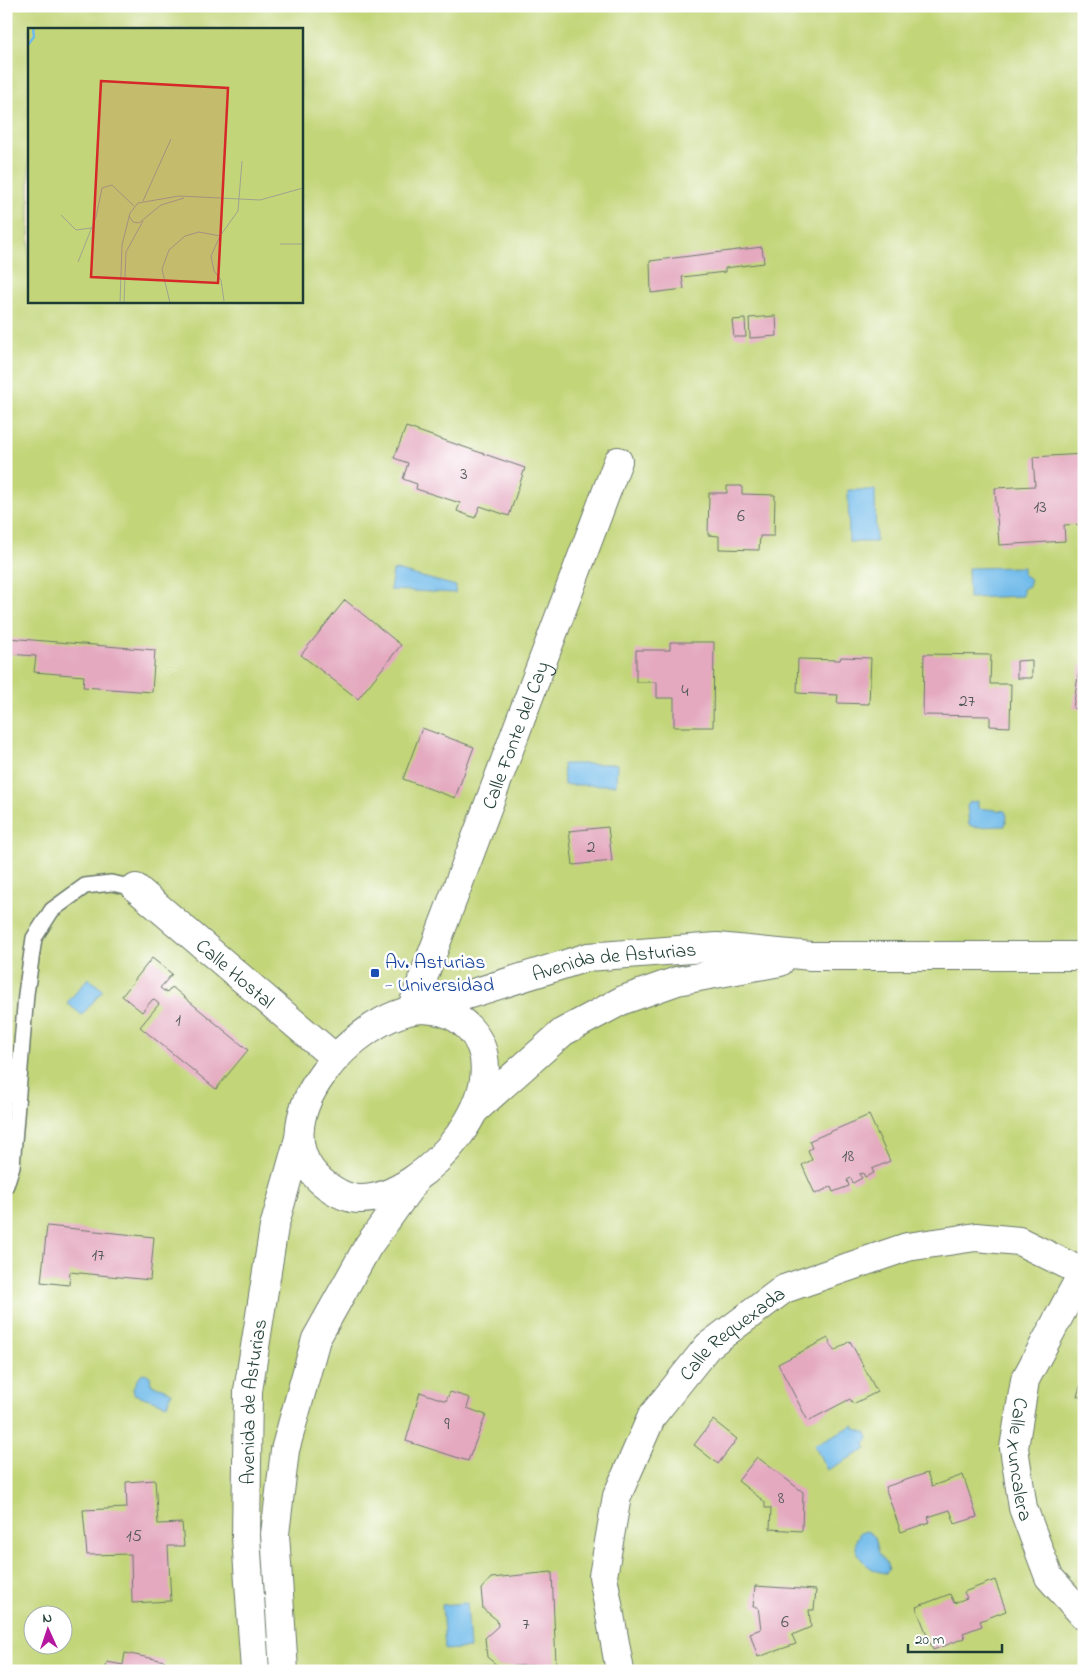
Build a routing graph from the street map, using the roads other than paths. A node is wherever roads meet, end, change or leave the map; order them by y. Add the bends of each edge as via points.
1 (618, 461) dead end
2 (136, 888) joint
3 (811, 956) junction
4 (1084, 956) edge
5 (417, 1009) junction
6 (335, 1058) junction
7 (475, 1110) junction
8 (299, 1138) junction
9 (418, 1176) junction
10 (6, 1185) edge
11 (1083, 1271) edge
12 (1084, 1616) edge
13 (255, 1671) edge
14 (284, 1671) edge
15 (620, 1671) edge

1 - 5 street, Calle Fonte del Cay
2 - 6 street, Calle Hostal
2 - 10 lane via 110,883 85,886 52,910 34,938 26,994 12,1166
3 - 4 street, Avenida de Asturias
3 - 5 street, Avenida de Asturias via 717,946 588,957
3 - 7 street, Avenida de Asturias via 678,981 623,1000 563,1032
5 - 6 street, Avenida de Asturias via 393,1015 373,1026
5 - 7 street via 441,1010 459,1019 474,1034 484,1067 484,1085
6 - 8 street, Avenida de Asturias via 311,1093 301,1119
7 - 9 street via 461,1134 436,1162
8 - 9 street via 304,1158 313,1174 334,1191 359,1199 387,1194
8 - 13 street, Avenida de Asturias via 274,1227 248,1391 246,1536
9 - 14 street, Avenida de Asturias via 368,1246 316,1339 285,1450 275,1534
11 - 12 street, Calle Xuncalera via 1025,1380 1014,1448 1022,1508 1049,1577
11 - 15 street, Calle Requexada via 1018,1241 976,1237 907,1247 784,1289 708,1346 652,1416 617,1496 603,1576

